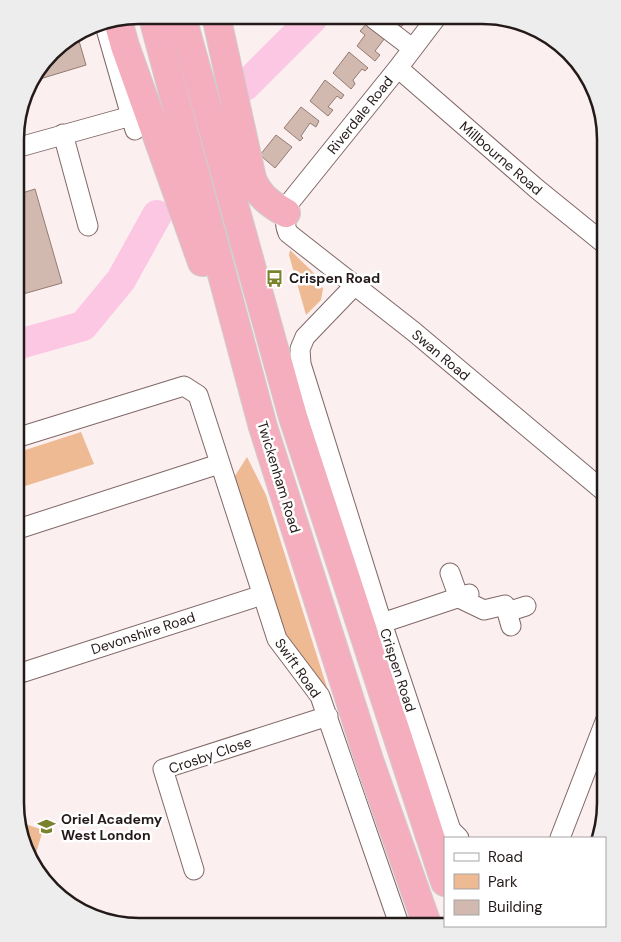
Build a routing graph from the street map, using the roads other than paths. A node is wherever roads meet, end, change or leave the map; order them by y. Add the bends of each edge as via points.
1 (155, 24) edge
2 (184, 24) edge
3 (189, 24) edge
4 (218, 24) edge
5 (381, 24) edge
6 (431, 24) edge
7 (119, 26) edge
8 (106, 29) edge
9 (412, 48) junction
10 (398, 68) junction
11 (197, 72) junction
12 (63, 134) junction
13 (24, 146) edge
14 (286, 213) junction
15 (88, 226) dead end
16 (597, 239) edge
17 (354, 286) junction
18 (263, 427) junction
19 (24, 436) edge
20 (219, 464) junction
21 (597, 485) edge
22 (24, 527) edge
23 (450, 573) dead end
24 (262, 595) junction
25 (464, 596) junction
26 (526, 606) dead end
27 (382, 623) junction
28 (24, 672) dead end
29 (328, 716) junction
30 (597, 747) edge
31 (458, 837) edge
32 (560, 837) edge
33 (194, 870) dead end
34 (443, 873) edge
35 (397, 918) edge
36 (425, 918) edge

1 - 18 highway, Twickenham Road
2 - 11 highway
3 - 11 highway
4 - 14 highway via 252,179 261,196
5 - 9 street
6 - 9 street, Riverdale Road
7 - 18 highway
8 - 12 street via 133,123
9 - 10 street, Riverdale Road
10 - 14 street, Riverdale Road via 290,202
10 - 16 street, Millbourne Road
11 - 34 highway via 293,417
12 - 13 street
12 - 15 street
14 - 17 street, Swan Road via 288,233
17 - 21 street, Swan Road via 413,331
17 - 27 street, Crispen Road via 305,338 300,349 301,364
18 - 36 highway, Twickenham Road via 370,760
19 - 20 street, Swift Road via 184,386 198,394
20 - 22 street
20 - 24 street, Swift Road
23 - 25 street
24 - 28 street, Devonshire Road
24 - 29 street, Swift Road via 277,639 320,696
25 - 26 street via 484,610 505,606 509,619
25 - 27 street
27 - 31 street, Crispen Road via 451,830
29 - 33 street, Crosby Close via 163,769
29 - 35 street, Swift Road
30 - 32 street

